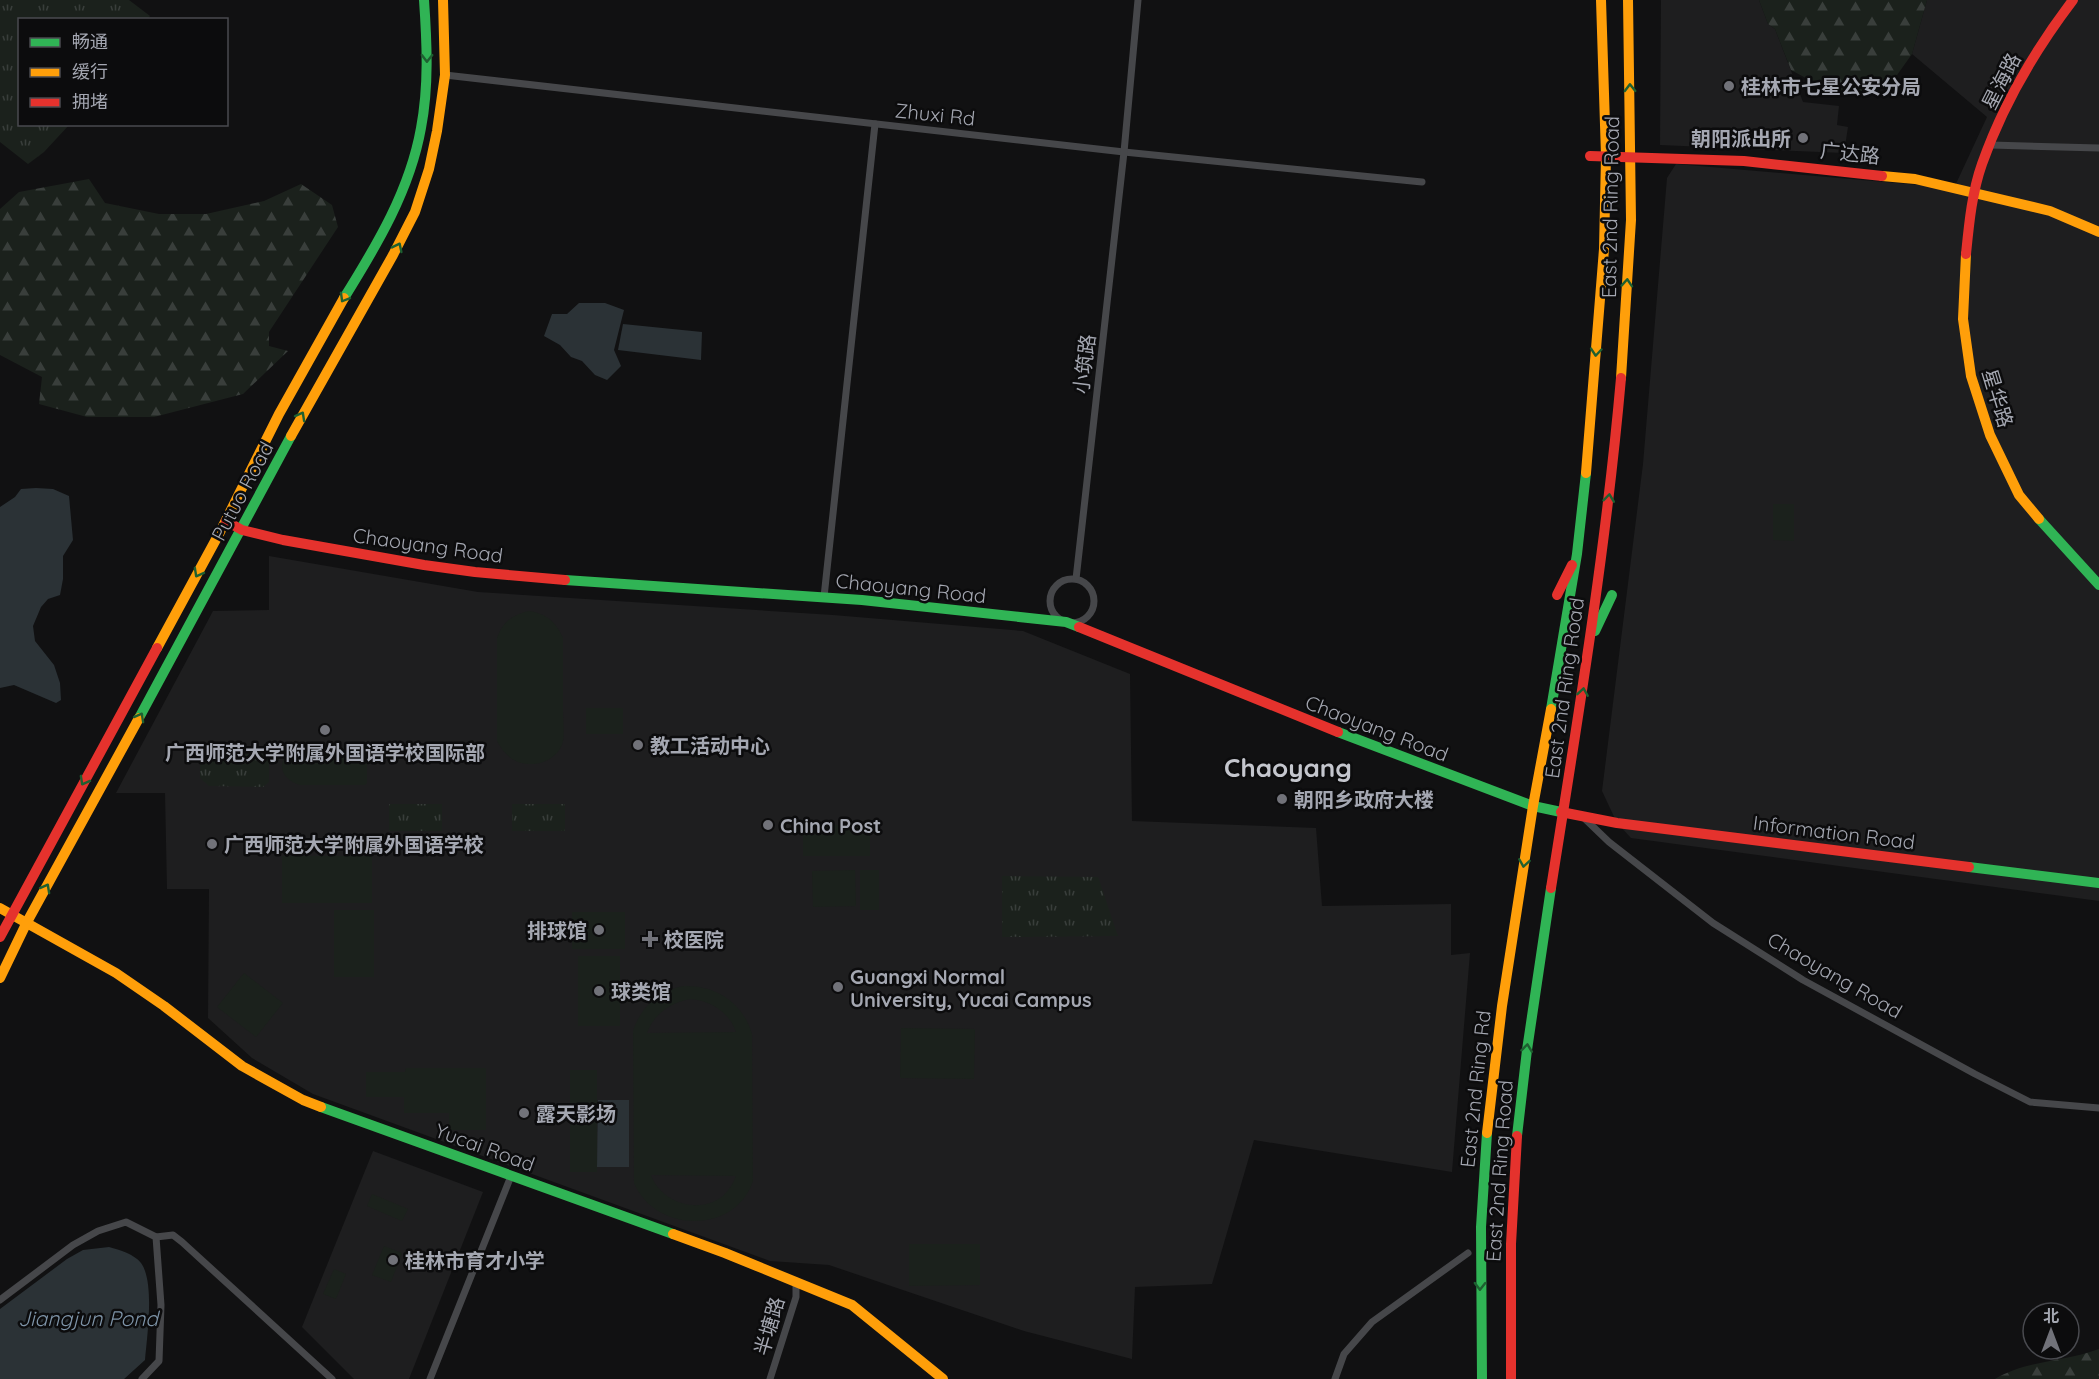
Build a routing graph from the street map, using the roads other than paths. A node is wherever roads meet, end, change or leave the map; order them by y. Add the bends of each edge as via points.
1 (424, 0) edge
2 (442, 0) edge
3 (1138, 0) edge
4 (1601, 0) edge
5 (1628, 0) edge
6 (2073, 0) edge
7 (445, 75) junction
8 (875, 124) junction
9 (1991, 145) junction
10 (2099, 148) edge
11 (1124, 152) junction
12 (1590, 156) dead end
13 (1606, 156) junction
14 (1632, 156) junction
15 (1422, 182) dead end
16 (1975, 189) junction
17 (2099, 232) edge
18 (225, 521) junction
19 (242, 530) junction
20 (1577, 554) junction
21 (1076, 579) junction
22 (2099, 585) edge
23 (1557, 595) dead end
24 (1612, 595) dead end
25 (824, 597) junction
26 (1066, 622) junction
27 (1590, 642) junction
28 (1533, 806) junction
29 (1564, 812) junction
30 (1582, 816) junction
31 (2099, 883) edge
32 (0, 908) edge
33 (11, 914) junction
34 (27, 922) junction
35 (0, 937) edge
36 (0, 978) edge
37 (2099, 1108) edge
38 (511, 1176) junction
39 (156, 1238) junction
40 (1468, 1253) dead end
41 (796, 1281) junction
42 (0, 1300) edge
43 (142, 1379) edge
44 (333, 1379) edge
45 (430, 1379) edge
46 (770, 1379) edge
47 (943, 1379) edge
48 (1335, 1379) edge
49 (1482, 1379) edge
50 (1511, 1379) edge

1 -> 18 main road, Putuo Road via 427,41 422,117 412,163 397,204 279,414
2 - 7 main road, Putuo Road
3 - 11 street, 小筑路
4 - 13 main road, East 2nd Ring Road
14 -> 5 main road, East 2nd Ring Road
6 - 9 main road, 星海路 via 2026,68
7 - 8 street, Zhuxi Rd
19 -> 7 main road, Putuo Road via 415,212 433,150
8 - 11 street, Zhuxi Rd
8 - 25 street
9 - 10 street
9 - 16 main road, 星海路
11 - 15 street, Zhuxi Rd
11 - 21 street, 小筑路
12 - 13 main road, 广达路
13 - 14 main road, 广达路
13 -> 20 main road, East 2nd Ring Road via 1604,249
14 - 16 main road, 广达路 via 1839,170
27 -> 14 main road, East 2nd Ring Road via 1612,473 1630,250
16 - 17 main road, 广达路 via 2050,211
16 - 22 main road, 星华路 via 1964,273 1963,319 1971,376 1990,435 2019,495
18 - 19 main road, Chaoyang Road
18 -> 33 main road, Putuo Road
19 - 25 main road, Chaoyang Road via 329,549 475,572
34 -> 19 main road, Putuo Road
20 - 23 main road
20 - 28 main road, East 2nd Ring Road
21 - 26 street via 1061,582 1050,600 1054,614
21 - 26 street via 1093,591 1094,606 1087,618
24 - 27 main road
25 - 26 main road, Chaoyang Road
26 - 28 main road, Chaoyang Road via 1326,728
29 -> 27 main road, East 2nd Ring Road
28 - 29 main road, Chaoyang Road
28 -> 49 main road, East 2nd Ring Rd via 1488,1117 1481,1227
29 - 30 main road, Information Road
50 -> 29 main road, East 2nd Ring Road via 1509,1310 1519,1111
30 - 31 main road, Information Road
30 - 37 street, Chaoyang Road via 1609,842 1713,923 1803,980 2030,1102
32 - 33 main road, Yucai Road
33 - 34 main road, Yucai Road
33 - 35 main road, Putuo Road
34 - 36 main road, Putuo Road
34 - 38 main road, Yucai Road via 140,989 272,1085
38 - 41 main road, Yucai Road
38 - 45 street
39 - 42 street via 126,1222 98,1231
39 - 43 street via 161,1305 159,1362
39 - 44 street via 172,1235 182,1242
40 - 48 street via 1372,1322 1344,1354
41 - 46 street, 半塘路 via 796,1298
41 - 47 main road, Yucai Road via 852,1305

